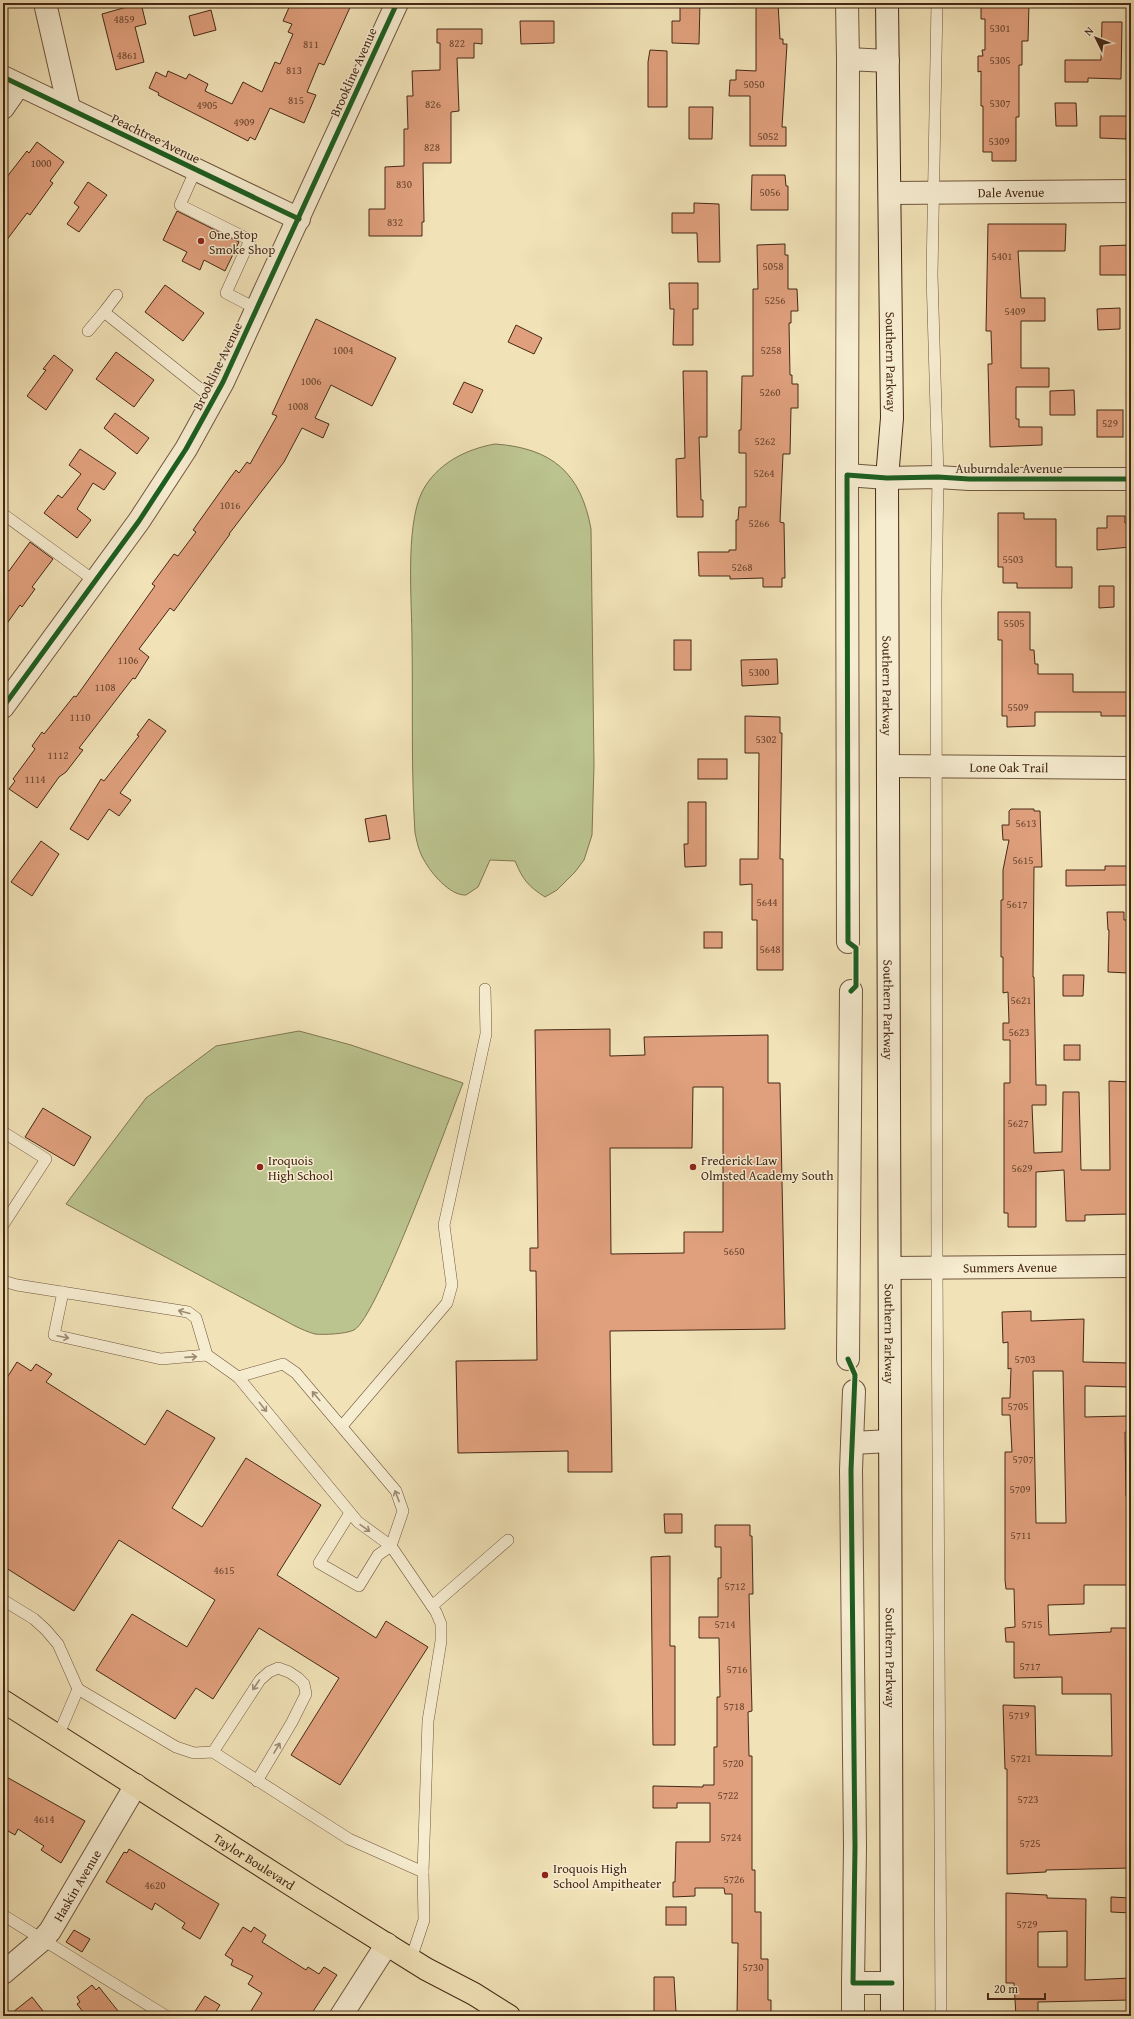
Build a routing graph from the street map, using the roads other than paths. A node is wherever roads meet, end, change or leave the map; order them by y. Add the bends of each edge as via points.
1 (45, 3) edge
2 (397, 3) edge
3 (847, 3) edge
4 (887, 3) edge
5 (937, 3) edge
6 (848, 59) junction
7 (888, 61) junction
8 (11, 81) edge
9 (3, 108) edge
10 (68, 108) junction
11 (196, 169) junction
12 (1131, 191) edge
13 (933, 192) junction
14 (891, 193) junction
15 (299, 219) junction
16 (117, 295) dead end
17 (257, 309) junction
18 (104, 312) junction
19 (88, 331) dead end
20 (213, 399) junction
21 (847, 475) junction
22 (938, 477) junction
23 (887, 478) junction
24 (1131, 479) edge
25 (3, 514) edge
26 (95, 581) junction
27 (4, 702) edge
28 (888, 766) junction
29 (938, 766) junction
30 (1131, 768) edge
31 (848, 942) dead end
32 (485, 989) dead end
33 (851, 992) dead end
34 (3, 1132) edge
35 (3, 1225) edge
36 (1131, 1266) edge
37 (890, 1268) junction
38 (937, 1268) junction
39 (3, 1282) edge
40 (62, 1292) junction
41 (207, 1355) junction
42 (848, 1359) dead end
43 (238, 1377) junction
44 (854, 1391) dead end
45 (342, 1426) junction
46 (890, 1441) junction
47 (852, 1442) junction
48 (350, 1513) junction
49 (508, 1540) dead end
50 (392, 1546) junction
51 (3, 1600) edge
52 (432, 1606) junction
53 (78, 1689) junction
54 (3, 1701) edge
55 (58, 1736) junction
56 (213, 1752) junction
57 (257, 1781) junction
58 (136, 1785) junction
59 (423, 1872) junction
60 (3, 1915) edge
61 (42, 1940) junction
62 (387, 1944) junction
63 (411, 1959) junction
64 (3, 1973) edge
65 (853, 1983) junction
66 (892, 1983) junction
67 (166, 2016) edge
68 (341, 2016) edge
69 (509, 2016) edge
70 (853, 2016) edge
71 (892, 2016) edge
72 (941, 2016) edge

1 - 10 street
2 - 15 street, Brookline Avenue
3 - 6 street
4 - 7 street, Southern Parkway
5 - 13 lane
6 - 7 street
6 - 21 street
7 - 14 street, Southern Parkway
8 - 9 street
8 - 10 street, Peachtree Avenue
10 - 11 street, Peachtree Avenue
11 - 15 street, Peachtree Avenue
11 - 17 lane via 180,205 250,240 226,293
12 - 13 street, Dale Avenue
13 - 14 street, Dale Avenue
13 - 22 lane via 932,275
14 - 23 street, Southern Parkway via 892,418
15 - 17 street, Brookline Avenue
16 - 18 lane
17 - 20 street, Brookline Avenue
18 - 19 lane
18 - 20 lane
20 - 26 street, Brookline Avenue via 186,449 144,514
21 - 23 street, Auburndale Avenue
21 - 31 street
22 - 23 street, Auburndale Avenue
22 - 24 street, Auburndale Avenue
22 - 29 lane
23 - 28 street, Southern Parkway
25 - 26 lane
26 - 27 street, Brookline Avenue
28 - 29 street, Lone Oak Trail
28 - 37 street, Southern Parkway
29 - 30 street, Lone Oak Trail
29 - 38 lane
32 - 45 lane via 486,1034 444,1225 452,1286 447,1303
33 - 42 street
34 - 35 lane via 46,1159
36 - 38 street, Summers Avenue
37 - 38 street, Summers Avenue
37 - 46 street, Southern Parkway
38 - 72 lane
39 - 40 lane
41 -> 40 lane via 196,1318 188,1312
40 -> 41 lane via 54,1335 162,1359
41 - 43 lane
45 -> 43 lane via 296,1373 283,1364
43 -> 48 lane
44 - 47 street
50 -> 45 lane via 403,1511 396,1491
46 - 47 street
46 - 66 street, Southern Parkway
47 - 65 street via 855,1847
48 -> 50 lane via 358,1522
48 - 50 lane via 319,1563 359,1586 378,1555
49 - 52 lane
50 - 52 lane
51 - 53 lane via 34,1619 58,1644
52 - 59 lane via 441,1624 441,1641 428,1721
53 - 55 lane
53 - 56 lane via 176,1747 194,1753
54 - 55 main road, Taylor Boulevard
55 - 58 main road, Taylor Boulevard
56 - 57 lane
57 -> 56 lane via 306,1694 304,1684 289,1672 278,1668 260,1680
57 - 59 lane via 349,1840
58 - 61 street, Haskin Avenue via 50,1931
58 - 62 main road, Taylor Boulevard
59 - 63 lane via 424,1920
60 - 61 lane
61 - 64 street, Haskin Avenue
61 - 67 lane
62 - 63 main road, Taylor Boulevard
62 - 68 street
63 - 69 main road, Taylor Boulevard
65 - 66 street
65 - 70 street
66 - 71 street, Southern Parkway

